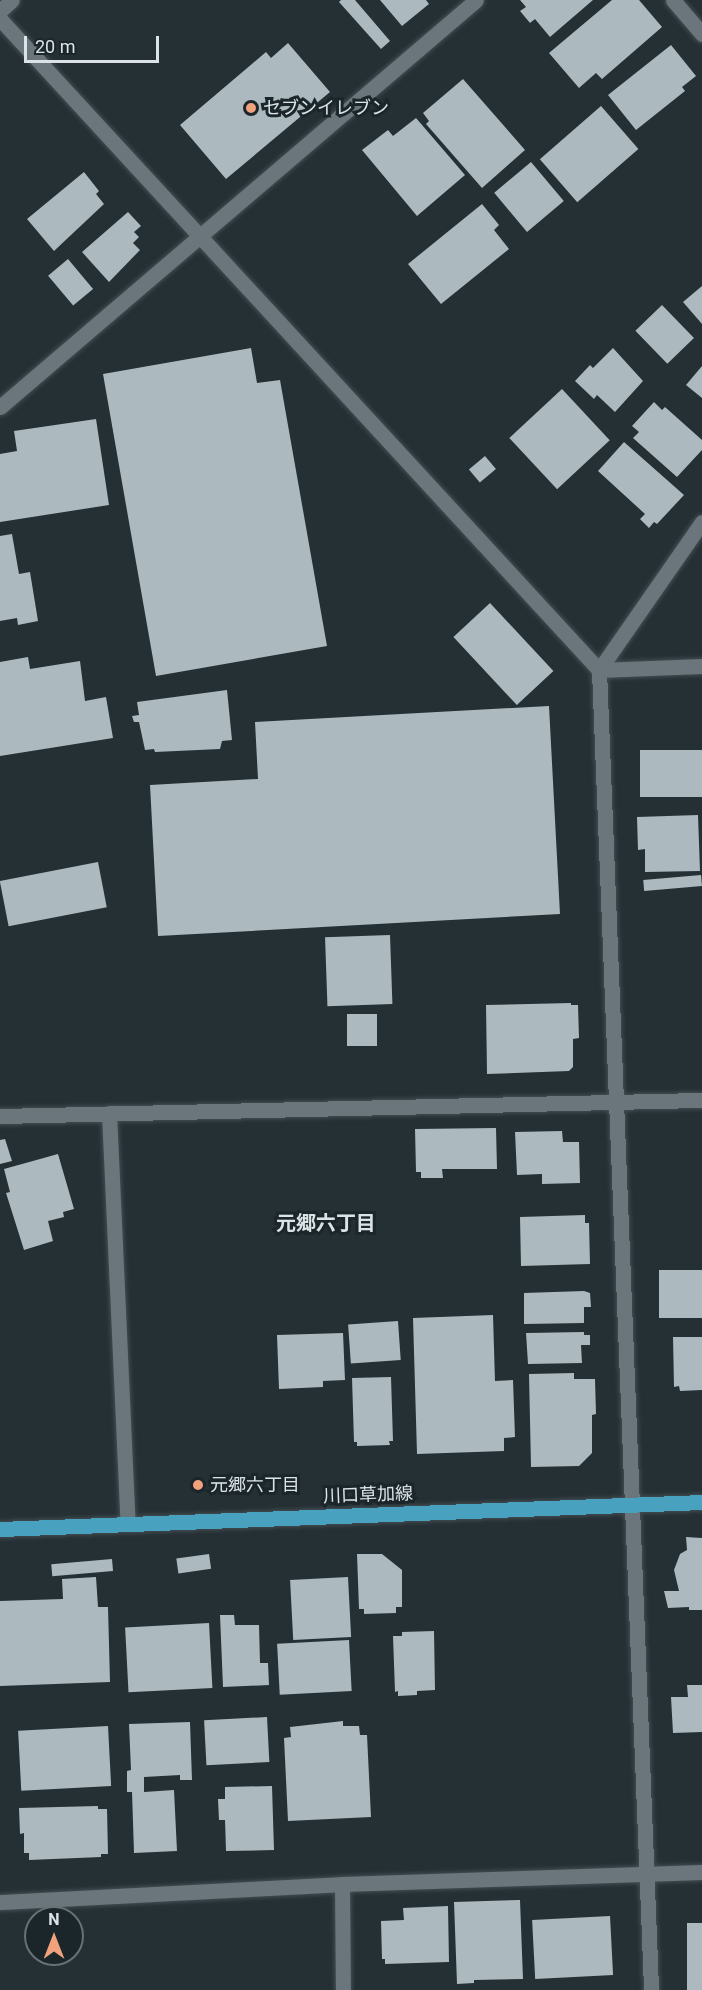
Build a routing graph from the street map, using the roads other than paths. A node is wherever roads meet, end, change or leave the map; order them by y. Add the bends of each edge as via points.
1 (12, 0) edge
2 (476, 0) edge
3 (673, 0) edge
4 (0, 10) edge
5 (0, 19) edge
6 (702, 34) edge
7 (201, 234) junction
8 (0, 407) edge
9 (702, 522) edge
10 (702, 666) edge
11 (599, 670) junction
12 (702, 1100) edge
13 (615, 1103) junction
14 (108, 1113) junction
15 (0, 1116) edge
16 (702, 1502) edge
17 (631, 1505) junction
18 (128, 1524) junction
19 (0, 1529) edge
20 (702, 1872) edge
21 (645, 1874) junction
22 (342, 1884) junction
23 (0, 1902) edge
24 (343, 1990) edge
25 (651, 1990) edge

1 - 4 street
2 - 7 street
3 - 6 street
5 - 7 street
7 - 8 street
7 - 11 street
9 - 11 street
10 - 11 street
11 - 13 street
12 - 13 street
13 - 14 street
13 - 17 street
14 - 15 street
14 - 18 street
16 - 17 main road, 川口草加線
17 - 18 main road, 川口草加線
17 - 21 street
18 - 19 main road, 川口草加線
20 - 21 street
21 - 22 street
21 - 25 street
22 - 23 street
22 - 24 street

